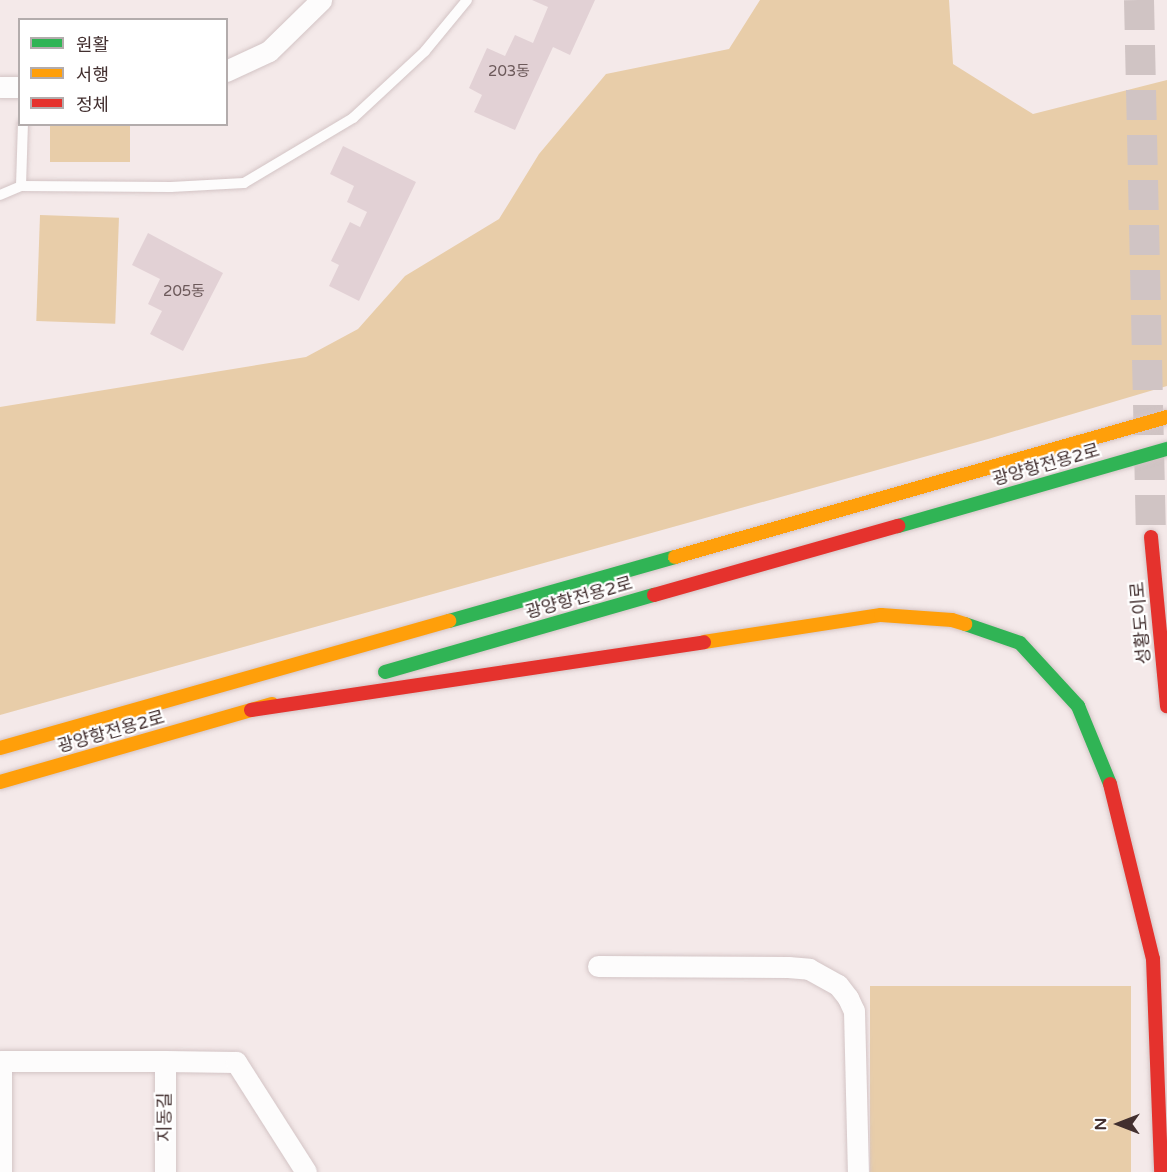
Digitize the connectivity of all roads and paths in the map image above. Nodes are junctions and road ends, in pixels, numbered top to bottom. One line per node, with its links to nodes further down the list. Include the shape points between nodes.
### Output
1 (321, 0): 3 (street, via 269,51)
2 (467, 0): 7 (lane, via 425,51 353,118 244,183 171,188)
3 (228, 70)
4 (0, 87): 5 (street)
5 (18, 87)
6 (23, 126): 7 (lane)
7 (21, 186): 8 (lane)
8 (0, 195)
9 (1167, 417): 14 (main road, 광양항전용2로)
10 (1167, 448): 13 (main road, 광양항전용2로)
11 (1151, 537): 12 (main road, 성황도이로)
12 (1167, 706)
13 (252, 710): 15 (main road, 광양항전용2로); 23 (main road, via 881,615 952,620 1020,643 1078,706 1111,788 1153,959)
14 (0, 748)
15 (0, 782)
16 (598, 966): 22 (street, via 788,967 809,969 837,986 854,1011)
17 (1, 1061): 18 (street); 19 (street)
18 (165, 1061): 20 (street, 지동길); 21 (street, via 236,1062)
19 (1, 1172)
20 (165, 1172)
21 (306, 1172)
22 (858, 1172)
23 (1161, 1172)

